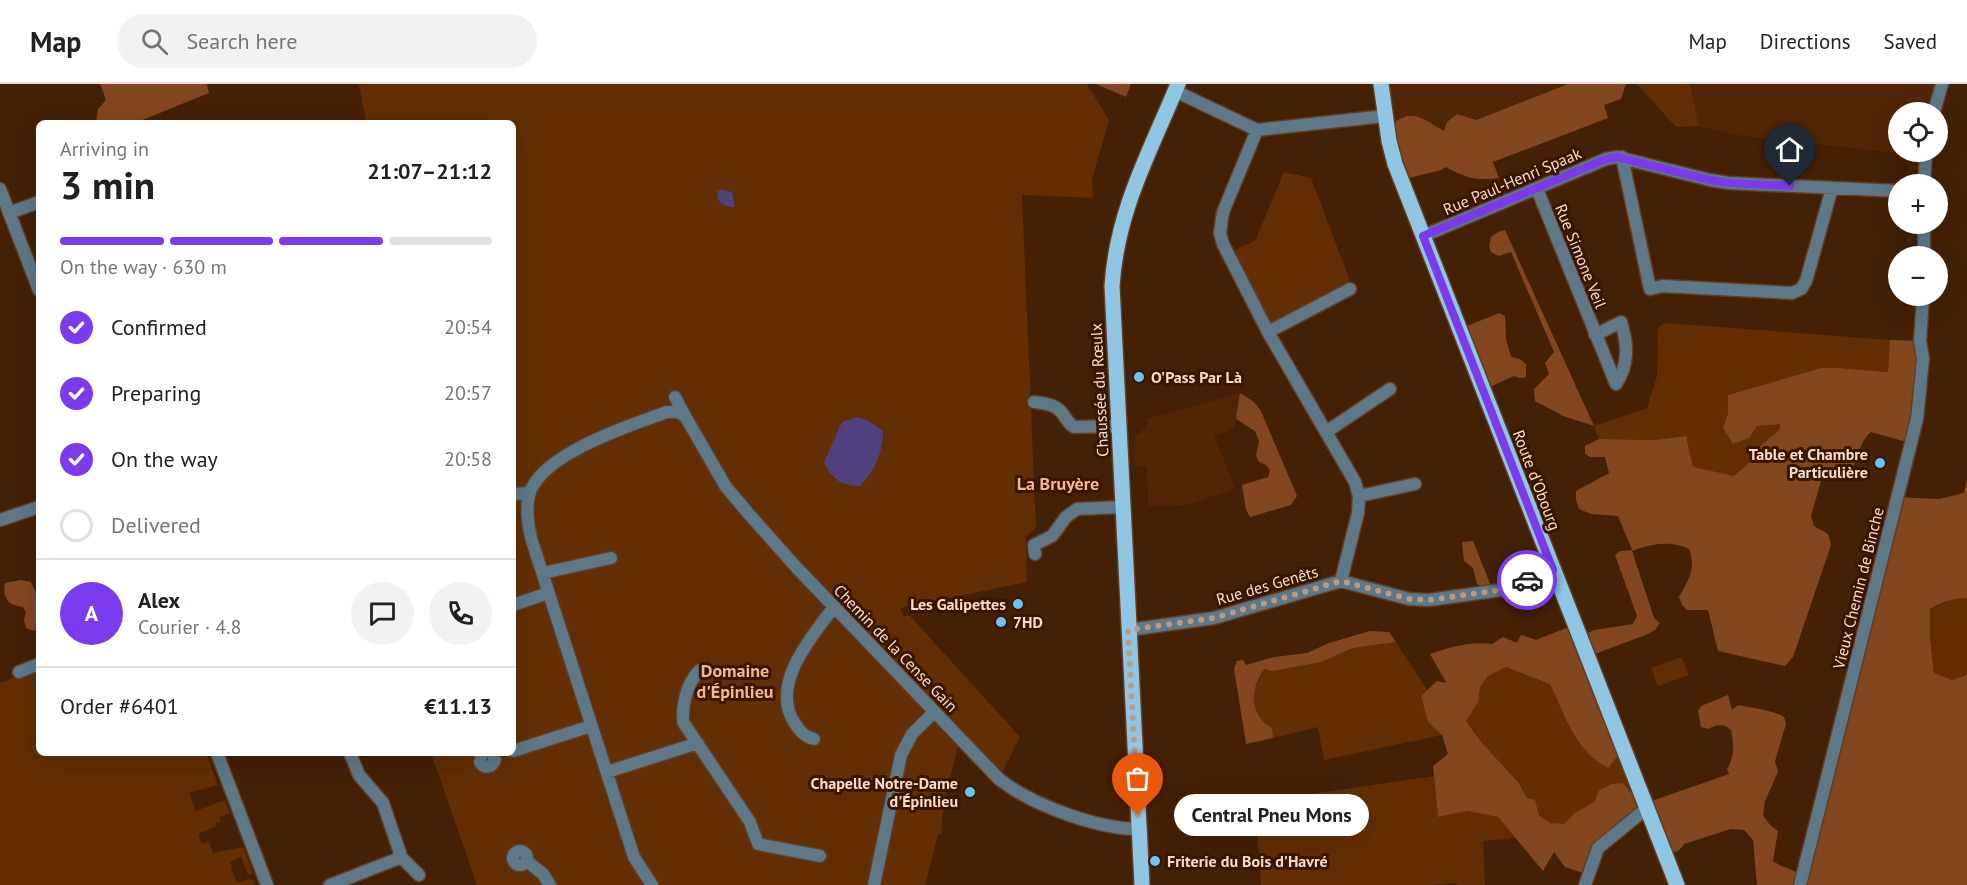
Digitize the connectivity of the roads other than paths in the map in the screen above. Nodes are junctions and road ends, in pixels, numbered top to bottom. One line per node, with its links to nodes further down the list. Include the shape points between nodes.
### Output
1 (1381, 84): 5 (main road, Route d'Obourg)
2 (1942, 84): 4 (street)
3 (1176, 87): 6 (street); 24 (main road, Chaussée du Rœulx, via 1130,197 1116,247 1112,286)
4 (1937, 102)
5 (1384, 116): 6 (street); 14 (main road, Route d'Obourg, via 1395,164)
6 (1257, 130): 18 (street, via 1223,212 1220,233)
7 (1622, 158): 8 (street, Rue Paul-Henri Spaak, via 1719,182); 8 (street, via 1650,289 1662,286 1797,291 1806,281); 10 (street, Rue Paul-Henri Spaak, via 1606,159)
8 (1832, 188): 11 (street, Rue Paul-Henri Spaak)
9 (0, 189): 13 (street)
10 (1537, 189): 14 (street, Rue Paul-Henri Spaak); 19 (street, Rue Simone Veil)
11 (1888, 191)
12 (36, 203): 13 (street)
13 (9, 213): 15 (street)
14 (1423, 236): 35 (main road, Route d'Obourg)
15 (36, 282)
16 (1350, 289): 18 (street)
17 (1922, 306): 68 (street, Vieux Chemin de Binche, via 1923,359 1917,419)
18 (1268, 332): 25 (street)
19 (1595, 335)
20 (1390, 389): 25 (street)
21 (675, 397): 23 (street, Chemin de la Cense Gain)
22 (1034, 402): 24 (street, via 1060,409 1074,427)
23 (685, 416): 27 (street, via 667,412 601,437 551,466); 40 (street, Chemin de la Cense Gain, via 726,487)
24 (1118, 426): 30 (main road, Chaussée du Rœulx)
25 (1326, 432): 29 (street)
26 (1415, 484): 29 (street)
27 (530, 493): 28 (street); 36 (street, via 528,520)
28 (516, 494)
29 (1359, 496): 37 (street)
30 (1122, 507): 33 (street, via 1073,511 1052,536 1034,545); 41 (main road, Chaussée du Rœulx)
31 (36, 508): 32 (street)
32 (0, 520)
33 (1035, 554)
34 (611, 558): 36 (street)
35 (1553, 570): 37 (street, Rue des Genêts, via 1501,590 1430,600 1409,599); 54 (main road, Route d'Obourg)
36 (543, 573): 38 (street)
37 (1341, 581): 41 (street, Rue des Genêts, via 1214,618)
38 (548, 593): 39 (street); 46 (street)
39 (516, 604)
40 (834, 607): 45 (street, Chemin de la Cense Gain); 48 (street, via 799,655 787,695 790,716 801,733)
41 (1128, 630): 55 (main road, Chaussée du Rœulx)
42 (36, 665): 44 (street)
43 (700, 670): 47 (street, via 692,678 682,715)
44 (19, 672)
45 (934, 712): 55 (street, Chemin de la Cense Gain, via 982,762 1021,794 1088,821); 64 (street, via 912,734 901,755)
46 (591, 726): 49 (street); 53 (street)
47 (692, 736): 50 (street); 50 (street); 57 (street, via 750,822 758,844)
48 (814, 739)
49 (516, 749)
50 (664, 752): 53 (street)
51 (218, 756): 60 (street)
52 (351, 756): 56 (street, via 359,775 383,803)
53 (607, 772): 63 (street, via 634,858)
54 (1647, 808): 66 (street, via 1598,848); 67 (main road, Route d'Obourg)
55 (1139, 829): 65 (main road, Chaussée du Rœulx)
56 (400, 856): 59 (street); 61 (street)
57 (820, 856)
58 (527, 861): 62 (street)
59 (419, 875)
60 (267, 885)
61 (330, 885)
62 (550, 885)
63 (652, 885)
64 (874, 885)
65 (1142, 885)
66 (1585, 885)
67 (1677, 885)
68 (1800, 885)

